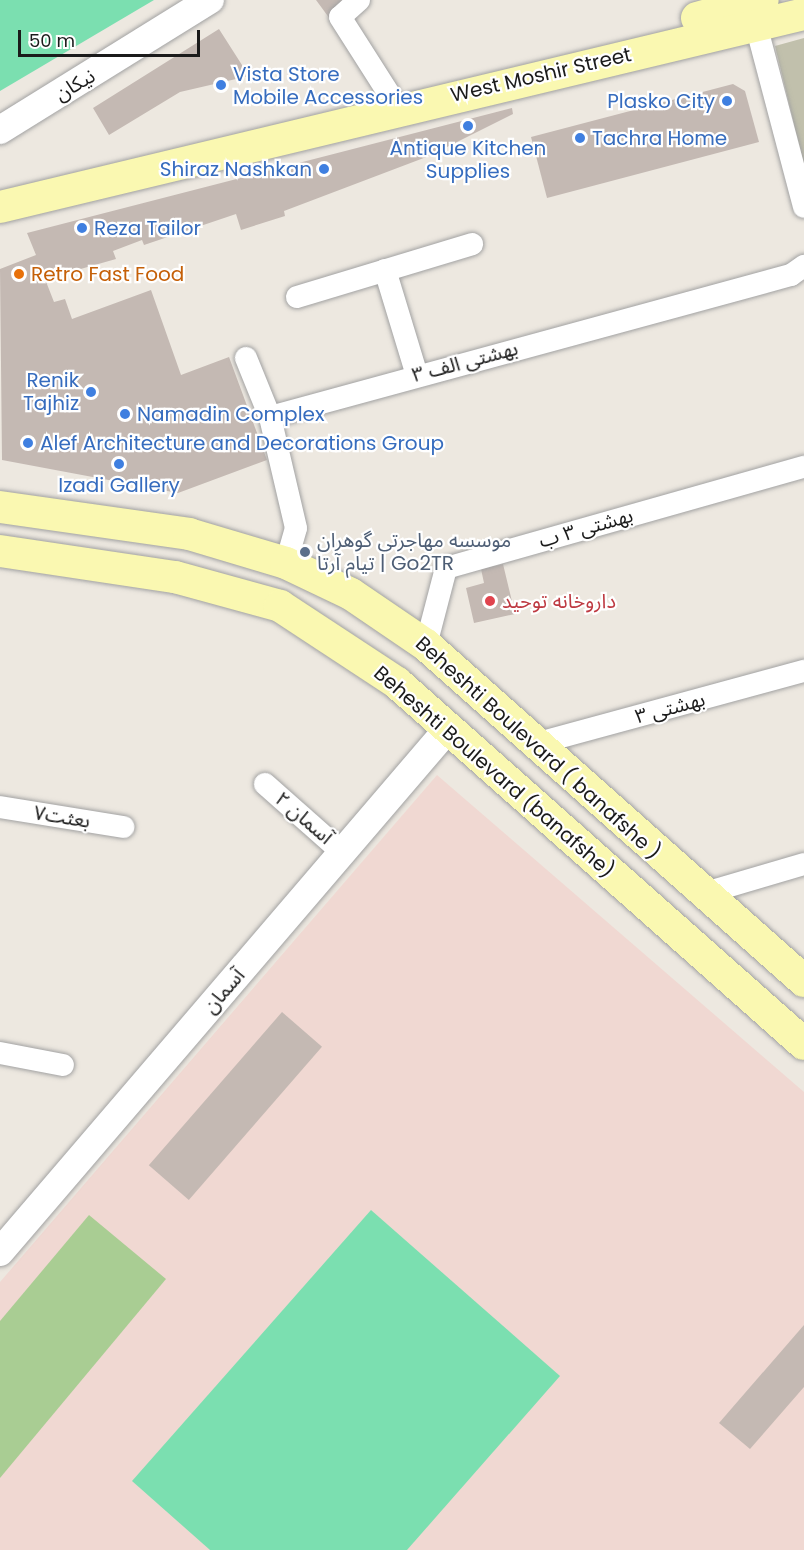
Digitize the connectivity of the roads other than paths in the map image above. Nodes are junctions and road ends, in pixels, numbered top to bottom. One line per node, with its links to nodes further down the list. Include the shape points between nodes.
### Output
1 (210, 0): 6 (street, نیکان)
2 (359, 0): 5 (street, via 340,17)
3 (759, 13): 4 (main road, West Moshir Street); 5 (main road, West Moshir Street); 8 (main road, West Moshir Street); 9 (street)
4 (804, 14)
5 (389, 94): 7 (main road, West Moshir Street)
6 (0, 130)
7 (0, 190)
8 (0, 207)
9 (804, 207)
10 (472, 244): 12 (street)
11 (804, 266): 15 (street, بهشتی الف ۳, via 791,275)
12 (386, 270): 13 (street); 15 (street)
13 (297, 297)
14 (246, 358): 16 (street)
15 (417, 375): 16 (street, بهشتی الف ۳)
16 (270, 417): 20 (street, via 296,528)
17 (804, 467): 21 (street, بهشتی ۳ ب, via 446,568)
18 (0, 507): 20 (main road, Beheshti Boulevard ( banafshe ), via 189,534)
19 (0, 551): 23 (main road, Beheshti Boulevard (banafshe), via 175,577 280,606 398,683)
20 (286, 563): 21 (main road, Beheshti Boulevard ( banafshe ), via 351,594)
21 (426, 645): 24 (main road, Beheshti Boulevard ( banafshe ))
22 (804, 671): 24 (street, بهشتی ۳)
23 (447, 730): 28 (street, آسمان); 32 (main road, Beheshti Boulevard (banafshe))
24 (535, 744): 30 (main road, Beheshti Boulevard ( banafshe ))
25 (265, 784): 28 (street, ۲ آسمان)
26 (0, 807): 27 (street, بعثت۷)
27 (123, 827)
28 (343, 853): 35 (street, آسمان)
29 (804, 864): 30 (street)
30 (702, 894): 31 (main road, Beheshti Boulevard ( banafshe ))
31 (802, 978)
32 (804, 1044)
33 (0, 1053): 34 (street)
34 (63, 1065)
35 (4, 1242)

